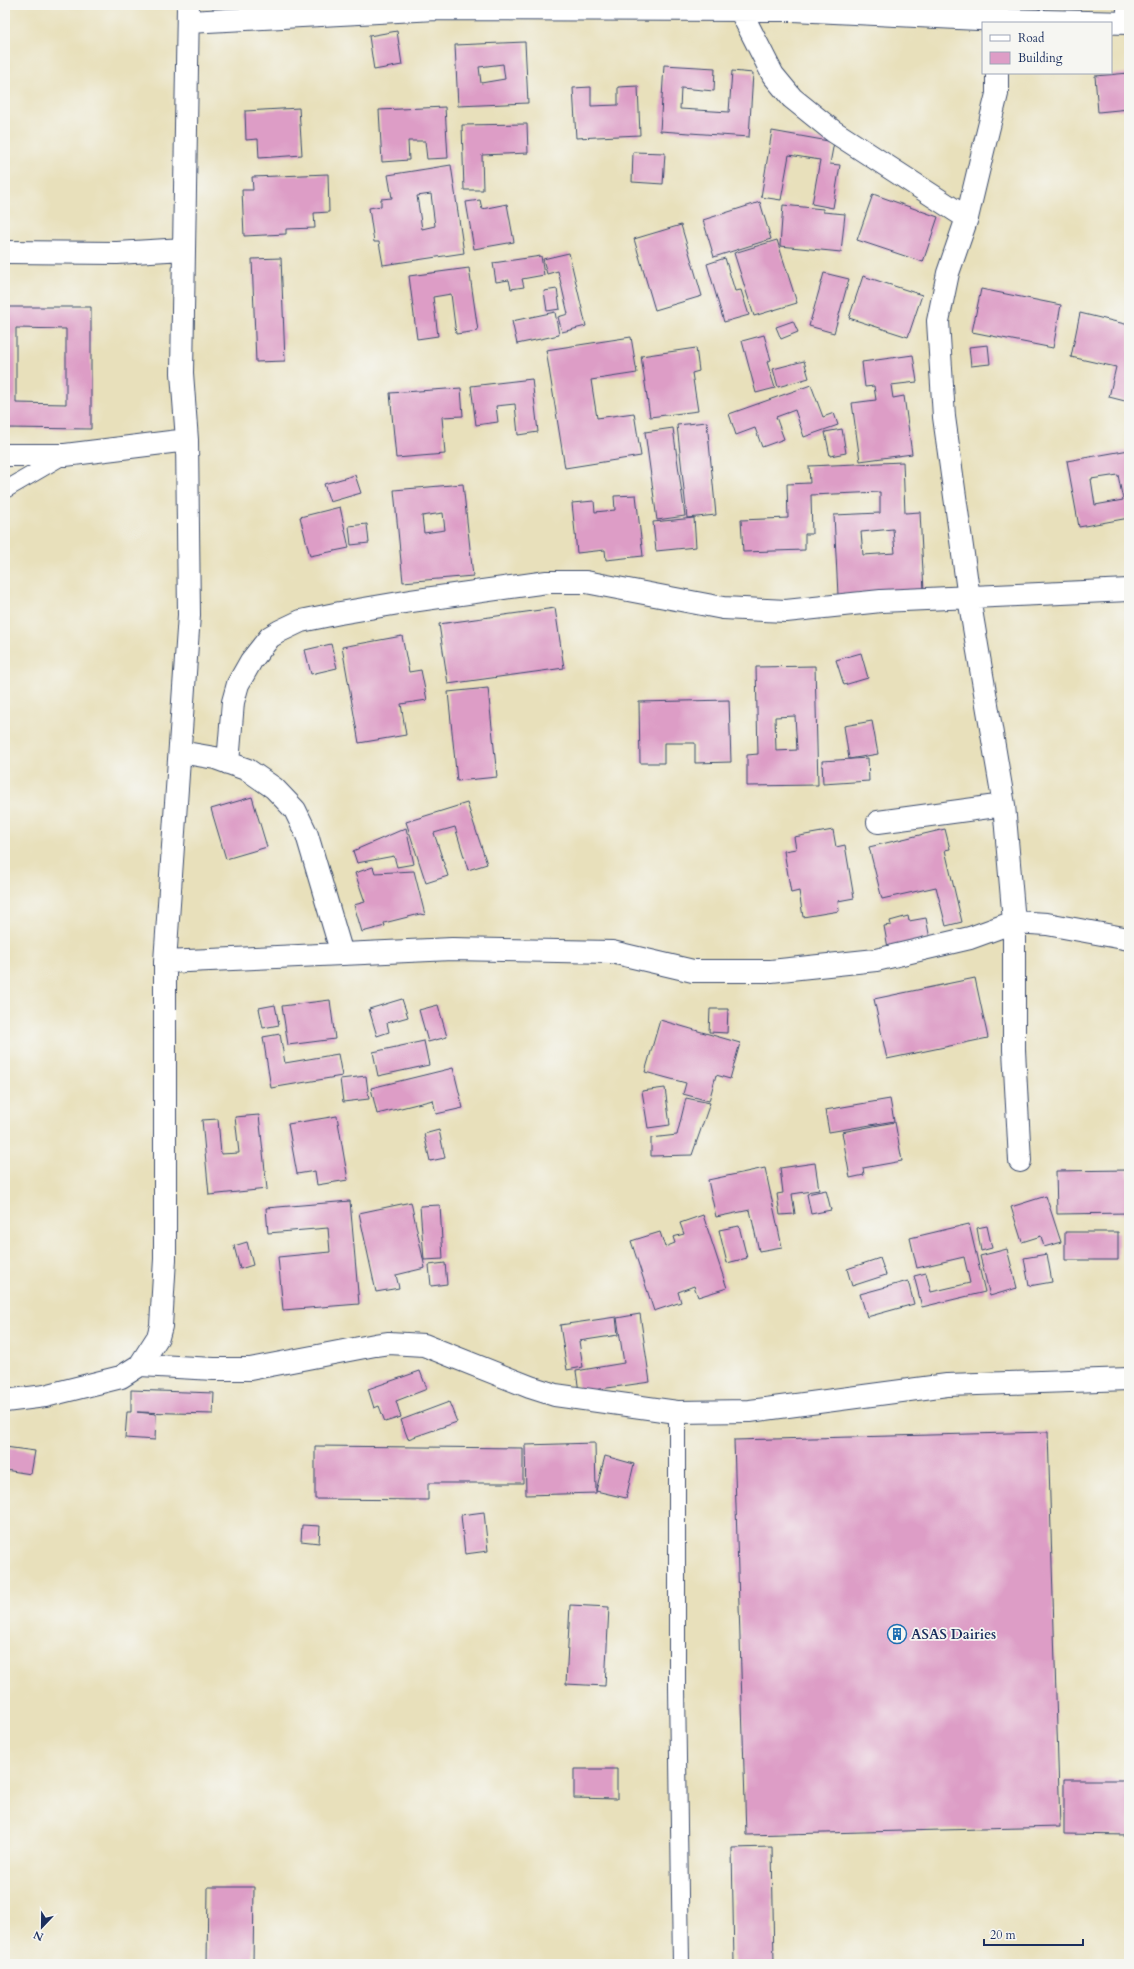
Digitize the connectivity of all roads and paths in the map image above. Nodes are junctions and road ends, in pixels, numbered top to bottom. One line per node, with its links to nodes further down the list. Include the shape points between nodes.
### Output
1 (436, 7): 3 (street); 4 (street)
2 (793, 8): 3 (street); 6 (street)
3 (740, 10): 8 (street, via 773,75 792,98 834,131)
4 (188, 14): 9 (street)
5 (1129, 17): 6 (street)
6 (999, 21)
7 (997, 74): 8 (street, via 997,94)
8 (967, 218): 16 (street, via 948,273 938,321 944,417)
9 (184, 249): 10 (street, via 117,253); 11 (street, via 182,374)
10 (5, 252)
11 (187, 440): 13 (street); 17 (street, via 189,615)
12 (5, 455): 13 (street)
13 (65, 455): 14 (lane)
14 (5, 490)
15 (1129, 590): 16 (street)
16 (969, 598): 18 (street, via 881,601 786,611 746,610 586,582 547,582 411,601 301,621 270,637 251,661 238,684 233,702); 19 (street)
17 (180, 752): 18 (street); 24 (street)
18 (228, 763): 23 (street, via 248,770 274,788 295,810 307,835)
19 (1004, 805): 20 (street); 21 (street)
20 (878, 822)
21 (1014, 922): 22 (street, via 1047,924); 23 (street, via 970,938 876,960 771,971 693,971 612,952 452,949); 25 (street, via 1014,1050)
22 (1129, 939)
23 (342, 954): 24 (street)
24 (165, 962): 26 (street, via 165,1259 161,1326 158,1337)
25 (1020, 1161)
26 (140, 1365): 28 (street, via 121,1377 103,1382 44,1396); 29 (street, via 250,1369 375,1345 424,1345 556,1395)
27 (1129, 1379): 29 (street, via 947,1385 750,1411)
28 (5, 1401)
29 (677, 1412): 30 (lane)
30 (681, 1964)

